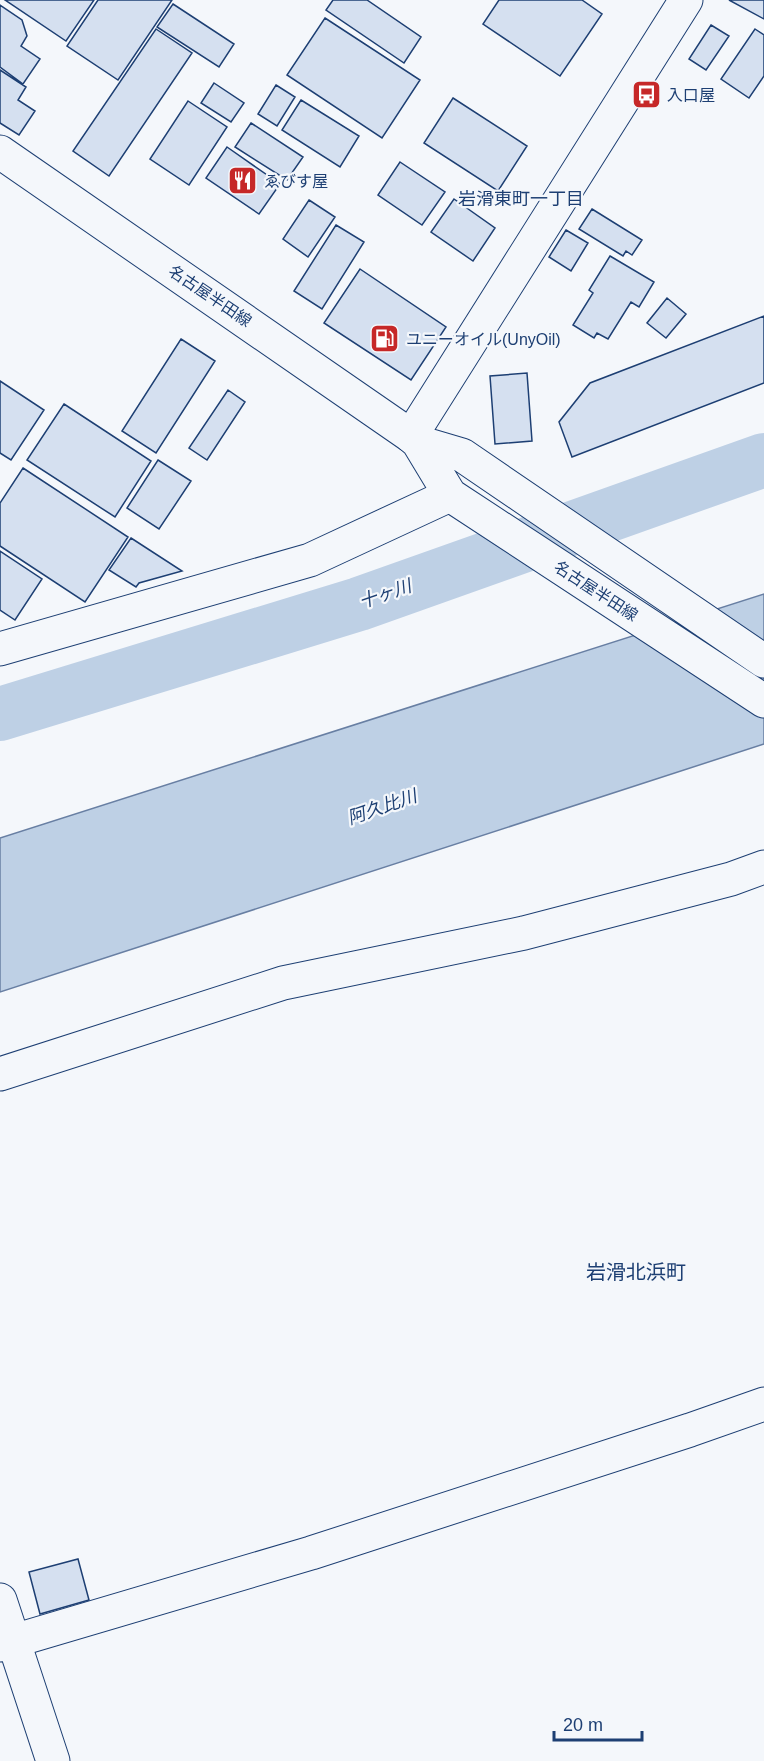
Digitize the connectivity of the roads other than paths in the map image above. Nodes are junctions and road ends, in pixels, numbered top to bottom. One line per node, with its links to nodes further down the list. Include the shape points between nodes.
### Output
1 (686, 0): 3 (street)
2 (0, 152): 3 (street, 名古屋半田線)
3 (415, 439): 4 (street, 名古屋半田線); 6 (street, 名古屋半田線, via 462,455)
4 (450, 495): 5 (street, via 310,560); 7 (street, 名古屋半田線)
5 (0, 650)
6 (764, 661)
7 (764, 701)
8 (764, 867): 9 (street, via 524,933 283,983)
9 (0, 1074)
10 (764, 1404): 12 (street, via 311,1553)
11 (0, 1600): 12 (street)
12 (6, 1643): 13 (street)
13 (53, 1761)

